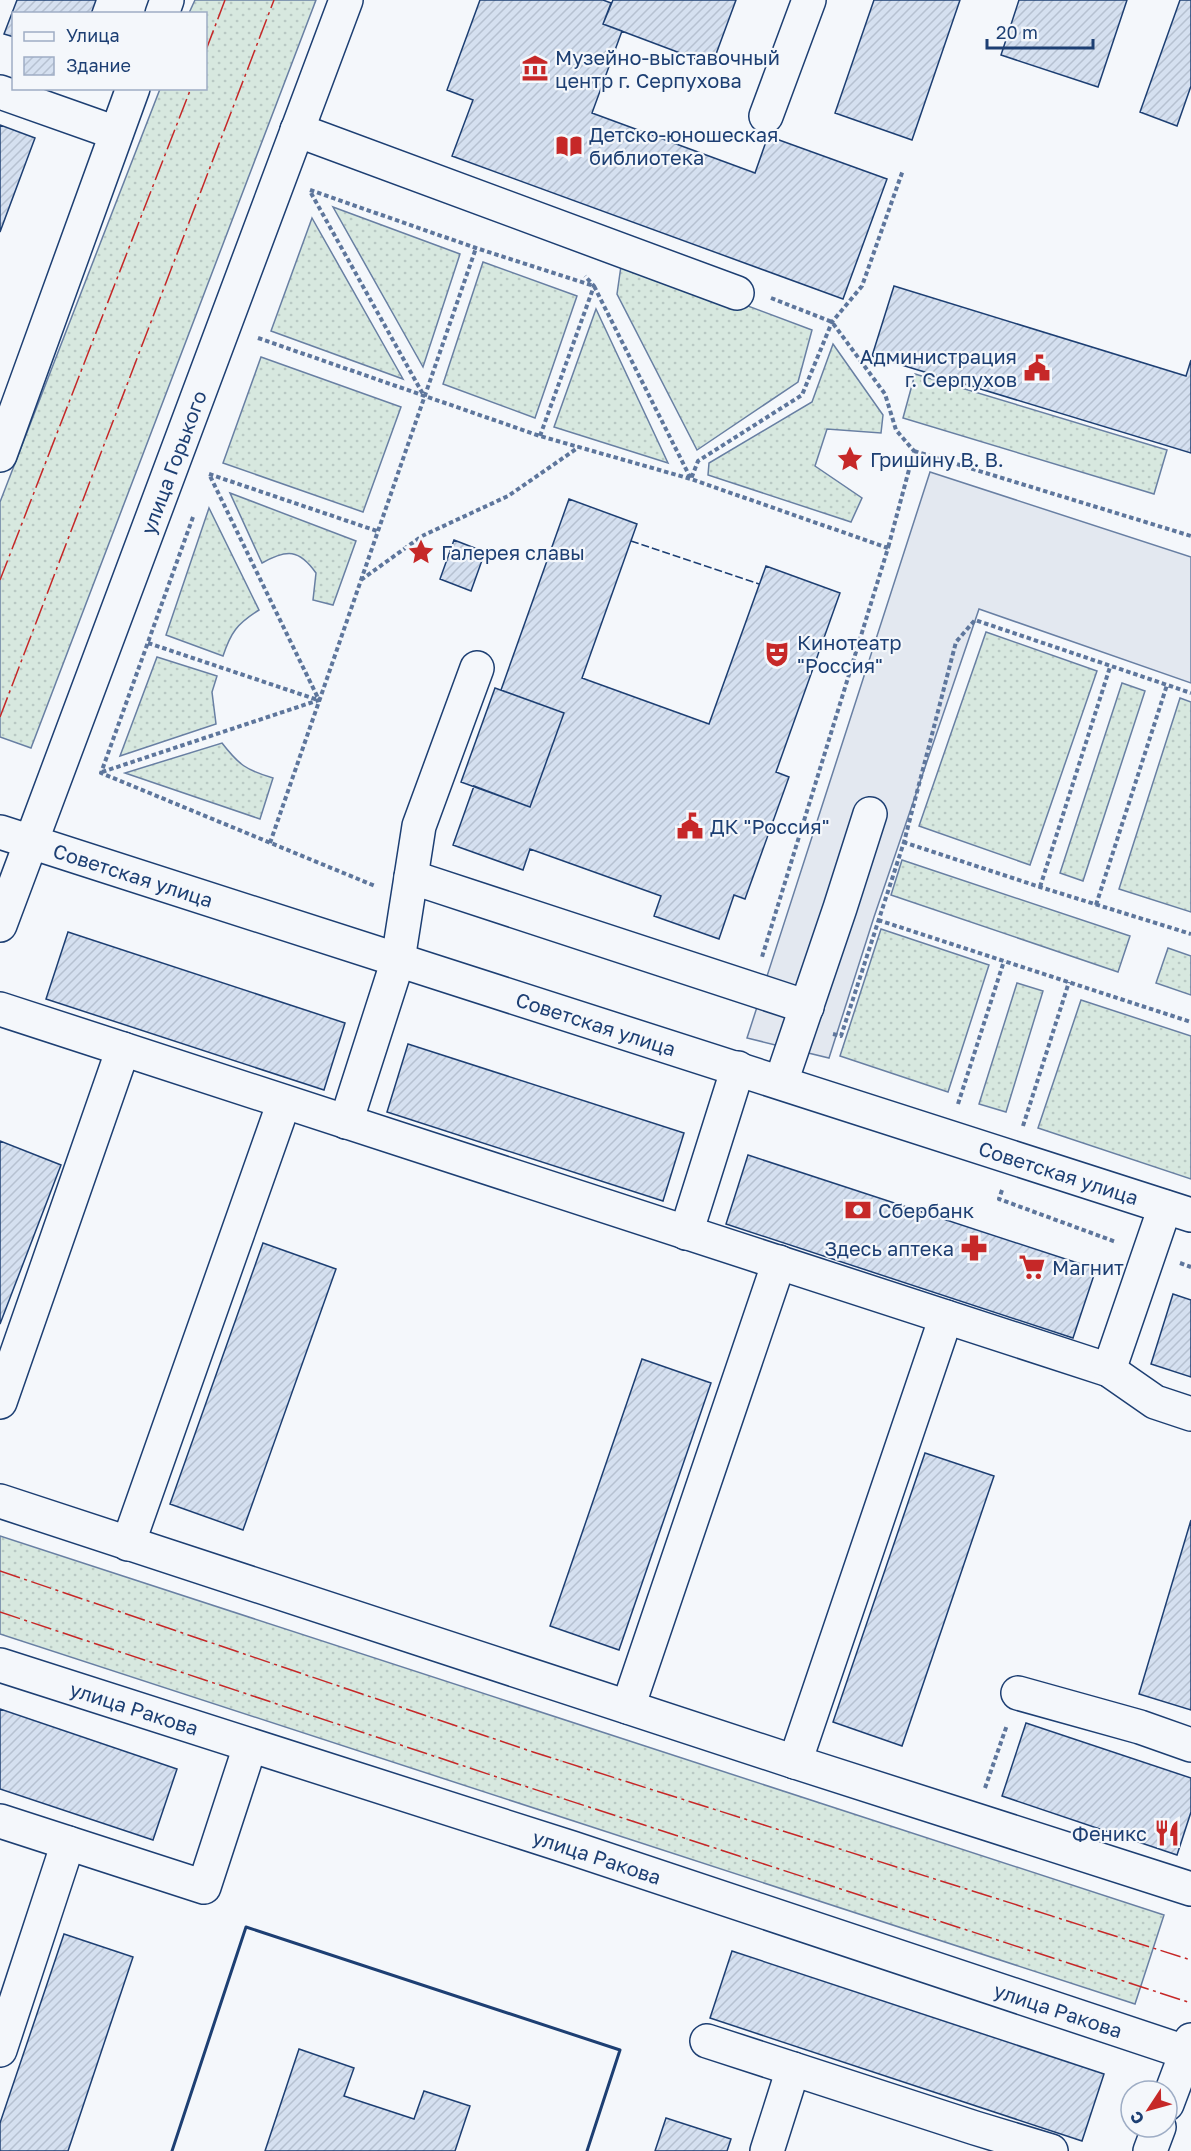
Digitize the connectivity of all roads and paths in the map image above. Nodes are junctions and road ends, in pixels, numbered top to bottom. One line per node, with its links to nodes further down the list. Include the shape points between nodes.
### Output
1 (346, 0): 6 (street, улица Горького)
2 (809, 0): 5 (street)
3 (132, 90): 7 (street)
4 (0, 92): 7 (street)
5 (766, 116)
6 (297, 130): 14 (street); 39 (street, улица Горького)
7 (116, 133): 22 (street)
8 (903, 170): 25 (path, via 862,286 832,322 802,394 699,462)
9 (309, 190): 10 (path); 11 (path); 18 (path)
10 (305, 201)
11 (476, 248): 13 (path); 18 (path)
12 (578, 268): 13 (path)
13 (594, 286): 19 (path); 25 (path)
14 (737, 292)
15 (261, 327): 16 (path)
16 (257, 337): 17 (path); 18 (path)
17 (253, 348)
18 (424, 397): 19 (path); 28 (path)
19 (540, 436): 20 (path)
20 (579, 447): 25 (path); 30 (path, via 508,496 422,536)
21 (914, 452): 29 (path)
22 (0, 455)
23 (212, 463): 24 (path)
24 (209, 474): 26 (path); 28 (path); 35 (path)
25 (691, 479): 50 (path, via 888,548)
26 (205, 484)
27 (193, 516): 31 (path)
28 (377, 531): 30 (path)
29 (1191, 536)
30 (360, 581): 35 (path)
31 (148, 643): 35 (path); 36 (path)
32 (1110, 667): 41 (path)
33 (477, 668): 42 (street, via 419,826)
34 (1167, 685): 43 (path)
35 (319, 700): 36 (path); 40 (path)
36 (101, 773): 40 (path)
37 (867, 822): 41 (path); 44 (street)
38 (0, 832): 39 (street, Советская улица)
39 (31, 841): 45 (street, улица Горького); 47 (street, Советская улица)
40 (270, 843): 42 (path)
41 (1040, 887): 43 (path)
42 (410, 888): 47 (street); 50 (street)
43 (1096, 905): 46 (path)
44 (840, 908): 48 (path); 51 (street)
45 (0, 925)
46 (1191, 934)
47 (398, 960): 55 (street, Советская улица); 58 (street)
48 (1004, 961): 49 (path); 59 (path)
49 (1069, 982): 53 (path); 60 (path)
50 (752, 989): 51 (street)
51 (807, 1007): 56 (street)
52 (0, 1009): 54 (street)
53 (1191, 1022)
54 (123, 1049): 57 (street); 68 (street)
55 (738, 1068): 56 (street, Советская улица); 62 (street)
56 (781, 1082): 59 (street, Советская улица)
57 (284, 1102): 58 (street); 71 (street)
58 (346, 1122): 62 (street)
59 (948, 1136): 60 (street, Советская улица)
60 (1013, 1157): 61 (street, Советская улица); 63 (path, via 999,1199)
61 (1178, 1211): 63 (street)
62 (686, 1233): 64 (street)
63 (1149, 1254): 65 (path); 67 (street)
64 (779, 1262): 66 (street); 74 (street)
65 (1191, 1267)
66 (946, 1317): 67 (street); 77 (street)
67 (1109, 1370): 69 (street, via 1155,1402)
68 (0, 1402)
69 (1191, 1414)
70 (0, 1501): 71 (street)
71 (128, 1544): 74 (street)
72 (0, 1665): 76 (street, улица Ракова)
73 (1018, 1693): 75 (street); 78 (path)
74 (628, 1707): 77 (street)
75 (1191, 1745)
76 (250, 1746): 80 (street, via 204,1887); 83 (street, улица Ракова)
77 (795, 1762): 78 (street)
78 (974, 1820): 81 (street)
79 (0, 1821): 80 (street)
80 (68, 1843): 84 (street)
81 (1191, 1889)
82 (706, 2041): 85 (street)
83 (1189, 2049): 86 (street)
84 (0, 2050)
85 (793, 2068): 87 (street); 88 (street)
86 (1177, 2079)
87 (970, 2140): 89 (street)
88 (767, 2151)
89 (1051, 2151)

